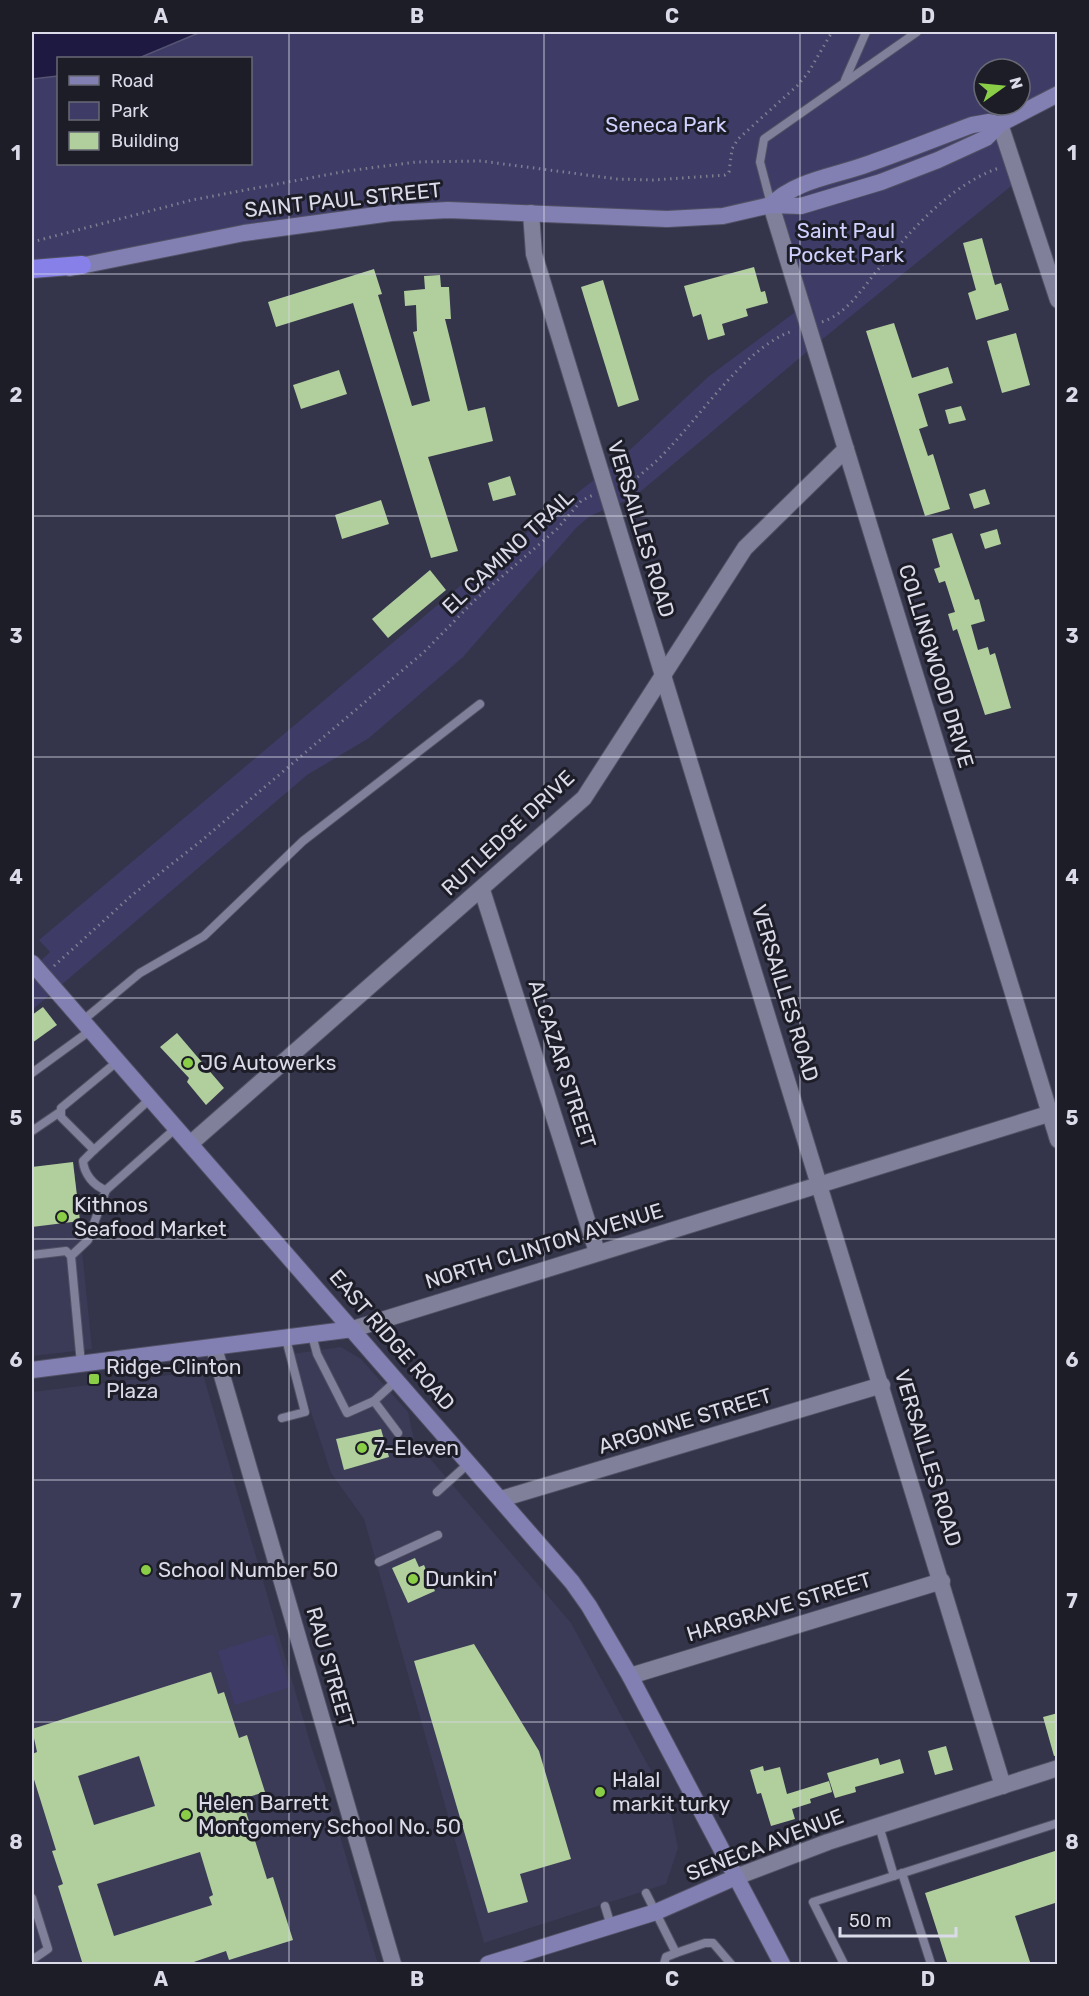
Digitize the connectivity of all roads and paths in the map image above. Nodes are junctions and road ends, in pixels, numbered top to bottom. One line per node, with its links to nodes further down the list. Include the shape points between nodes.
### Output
1 (832, 32): 10 (path, via 797,86 738,139 725,175 629,179 481,161 416,162 192,200)
2 (866, 32): 4 (lane)
3 (917, 32): 4 (lane)
4 (845, 81): 8 (lane, via 764,139 760,162)
5 (1058, 94): 6 (main road, SAINT PAUL STREET)
6 (1000, 124): 8 (main road, SAINT PAUL STREET, via 972,125 795,188); 14 (street)
7 (999, 168): 15 (path, EL CAMINO TRAIL, via 946,199 842,312)
8 (771, 205): 9 (main road, SAINT PAUL STREET, via 681,219); 15 (street, COLLINGWOOD DRIVE)
9 (531, 213): 11 (main road, SAINT PAUL STREET, via 437,210 348,217); 17 (street, VERSAILLES ROAD, via 534,254)
10 (32, 242)
11 (82, 265): 12 (highway); 13 (main road, SAINT PAUL STREET)
12 (32, 269)
13 (32, 277)
14 (1058, 300)
15 (807, 326): 16 (street, COLLINGWOOD DRIVE); 17 (path, EL CAMINO TRAIL, via 774,339 724,384 662,456 633,482)
16 (846, 449): 18 (street, RUTLEDGE DRIVE, via 745,548); 28 (street, COLLINGWOOD DRIVE)
17 (606, 491): 18 (street, VERSAILLES ROAD); 22 (path, EL CAMINO TRAIL, via 581,501 557,529 476,599 424,652 131,896)
18 (663, 677): 20 (street, RUTLEDGE DRIVE, via 584,798); 34 (street, VERSAILLES ROAD)
19 (480, 704): 23 (lane, via 303,841 204,936 140,973)
20 (482, 890): 32 (street, RUTLEDGE DRIVE); 36 (street, ALCAZAR STREET)
21 (32, 963): 23 (main road, EAST RIDGE ROAD)
22 (55, 965)
23 (86, 1025): 24 (main road, EAST RIDGE ROAD); 25 (lane)
24 (118, 1061): 26 (main road, EAST RIDGE ROAD); 27 (lane)
25 (32, 1073)
26 (150, 1099): 29 (main road, EAST RIDGE ROAD); 33 (lane)
27 (60, 1112): 30 (lane); 33 (lane)
28 (1053, 1112): 31 (street, COLLINGWOOD DRIVE); 34 (street, NORTH CLINTON AVENUE)
29 (176, 1128): 32 (main road, EAST RIDGE ROAD); 35 (lane)
30 (32, 1131)
31 (1058, 1140)
32 (190, 1144): 39 (main road, EAST RIDGE ROAD)
33 (94, 1150): 35 (lane, via 83,1161 84,1170 99,1188)
34 (820, 1184): 36 (street, NORTH CLINTON AVENUE); 46 (street, VERSAILLES ROAD)
35 (106, 1190): 38 (lane, via 88,1240)
36 (597, 1252): 39 (street, NORTH CLINTON AVENUE)
37 (32, 1255): 38 (lane, via 66,1251)
38 (71, 1256): 43 (lane)
39 (352, 1329): 40 (main road, NORTH CLINTON AVENUE); 45 (main road, EAST RIDGE ROAD)
40 (312, 1335): 41 (main road, NORTH CLINTON AVENUE); 47 (lane, via 317,1354 347,1413)
41 (286, 1339): 42 (main road, NORTH CLINTON AVENUE); 48 (lane, via 305,1412)
42 (214, 1347): 43 (main road, NORTH CLINTON AVENUE); 70 (street, RAU STREET)
43 (81, 1364): 44 (main road, NORTH CLINTON AVENUE)
44 (32, 1370)
45 (397, 1380): 47 (lane); 50 (main road, EAST RIDGE ROAD)
46 (882, 1385): 52 (street, ARGONNE STREET); 55 (street, VERSAILLES ROAD)
47 (374, 1401): 49 (lane)
48 (282, 1418)
49 (398, 1433)
50 (470, 1463): 51 (lane); 52 (main road, EAST RIDGE ROAD)
51 (437, 1492)
52 (501, 1499): 56 (main road, EAST RIDGE ROAD, via 589,1606)
53 (438, 1535): 54 (lane)
54 (379, 1562)
55 (942, 1581): 56 (street, HARGRAVE STREET); 58 (street, VERSAILLES ROAD)
56 (630, 1677): 62 (main road, EAST RIDGE ROAD)
57 (1058, 1768): 58 (street, SENECA AVENUE)
58 (1004, 1786): 60 (street, SENECA AVENUE)
59 (1058, 1823): 61 (lane)
60 (879, 1826): 61 (lane); 62 (street, SENECA AVENUE)
61 (898, 1874): 75 (lane, via 813,1902); 76 (lane)
62 (736, 1877): 66 (main road, SENECA AVENUE); 74 (main road, EAST RIDGE ROAD)
63 (646, 1893): 66 (lane)
64 (32, 1898): 69 (lane, via 48,1949)
65 (605, 1906): 67 (lane)
66 (656, 1912): 67 (main road, SENECA AVENUE); 68 (lane)
67 (611, 1926): 71 (main road, SENECA AVENUE)
68 (675, 1953): 72 (lane, via 666,1957); 73 (lane, via 713,1943)
69 (32, 1960)
70 (393, 1965)
71 (489, 1965)
72 (664, 1965)
73 (731, 1965)
74 (782, 1965)
75 (844, 1965)
76 (931, 1965)

